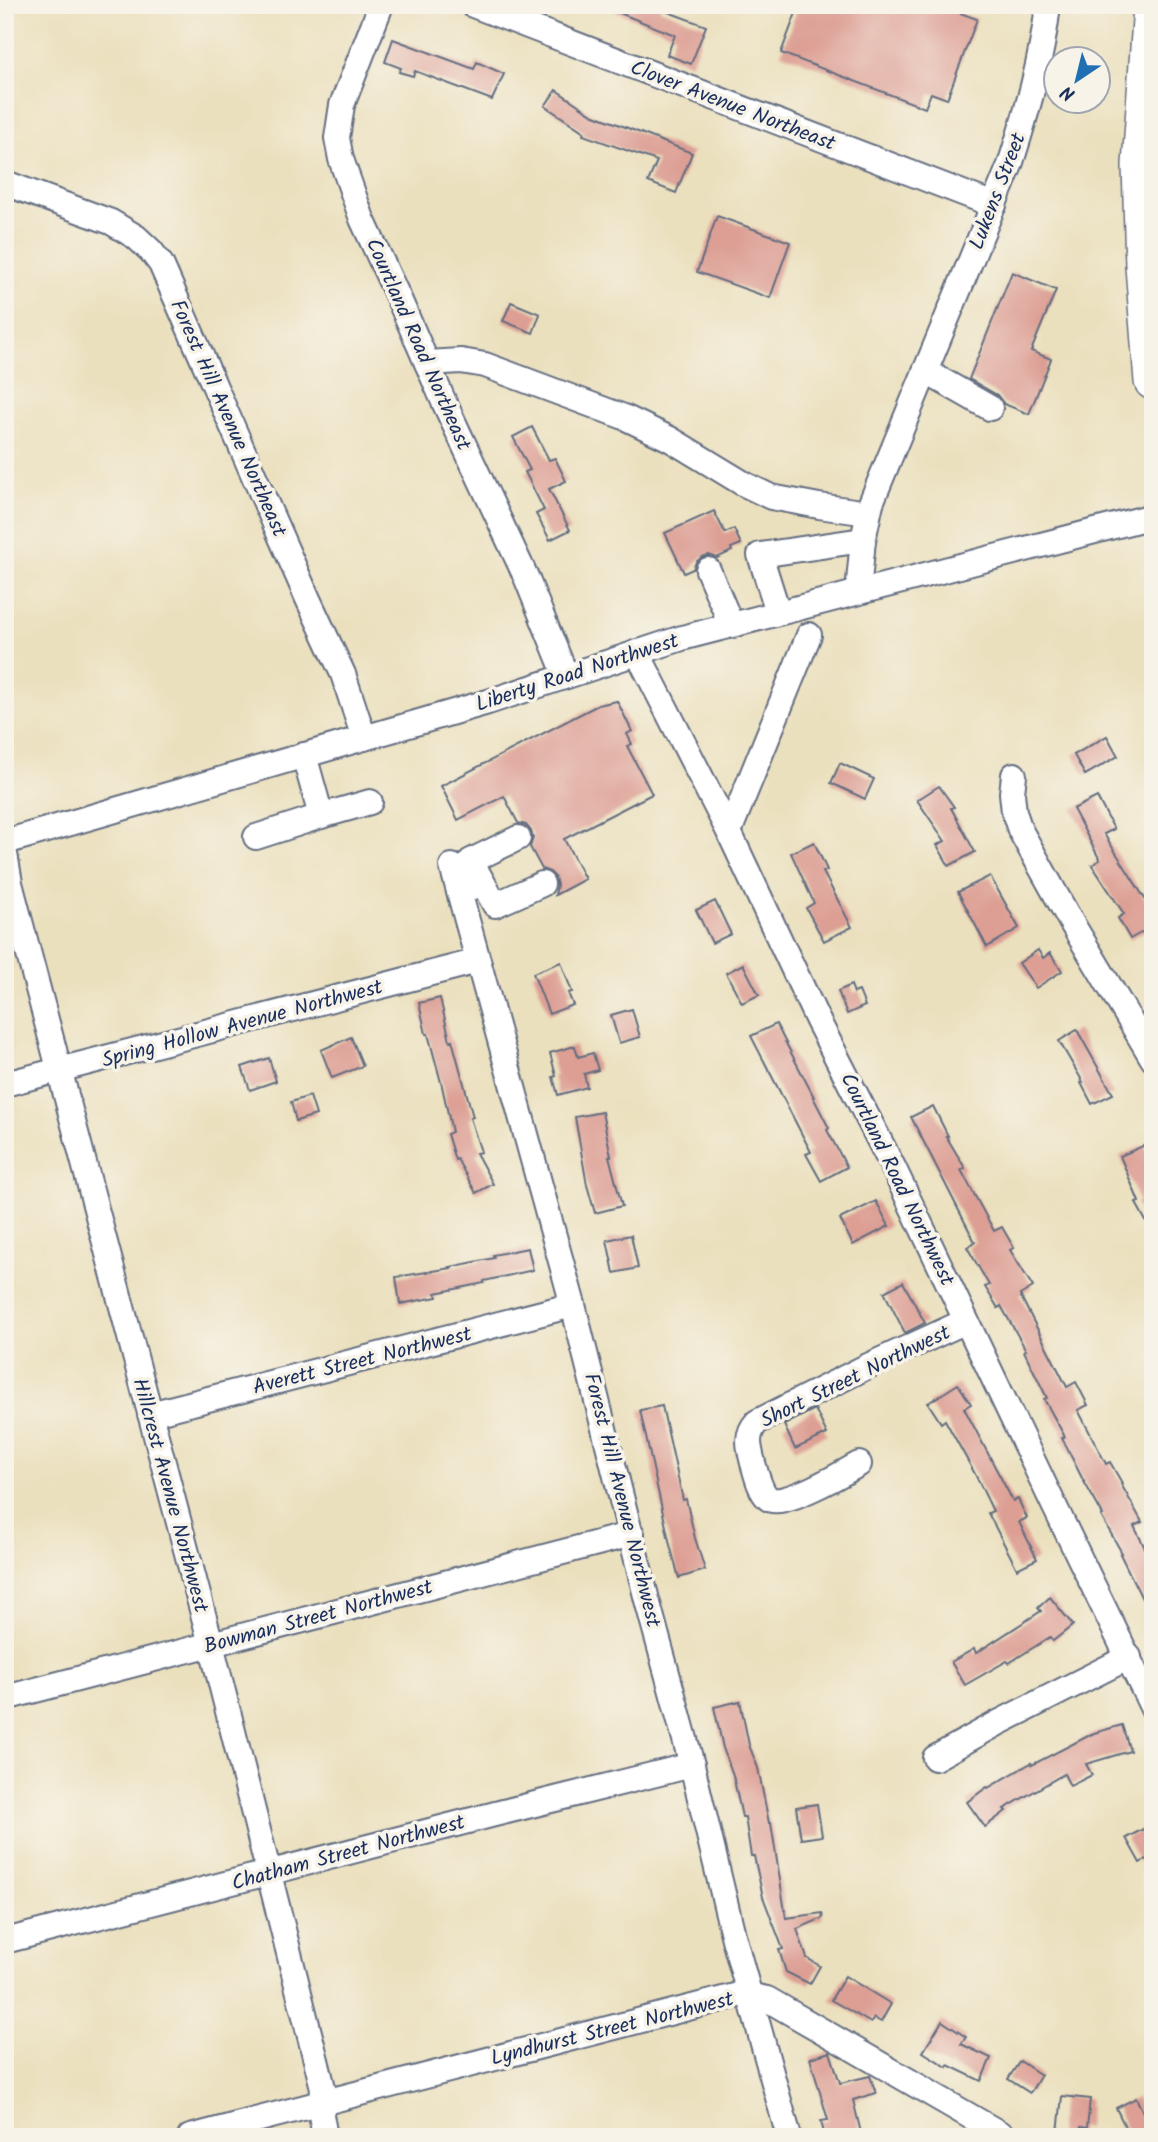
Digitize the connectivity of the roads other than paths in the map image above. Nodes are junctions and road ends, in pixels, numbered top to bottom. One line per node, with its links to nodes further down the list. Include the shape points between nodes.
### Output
1 (381, 5): 7 (street, Courtland Road Northeast, via 342,105 337,138 362,219)
2 (473, 5): 6 (street, Clover Avenue Northeast)
3 (1048, 5): 6 (street, Lukens Street, via 1028,110)
4 (1152, 5): 9 (highway, via 1141,165)
5 (5, 183): 21 (street, Forest Hill Avenue Northeast, via 111,222 136,237 161,264 343,674)
6 (994, 205): 8 (street, Lukens Street)
7 (427, 363): 11 (street, via 485,365 624,417 771,497); 20 (street, Courtland Road Northeast, via 526,577)
8 (925, 370): 10 (street); 11 (street, Lukens Street)
9 (1153, 381)
10 (990, 408)
11 (868, 513): 13 (street, Lukens Street)
12 (1153, 516): 15 (street, Liberty Road Northwest)
13 (863, 540): 15 (street, Lukens Street); 16 (street, via 760,555)
14 (708, 570): 17 (street)
15 (858, 592): 16 (street, Liberty Road Northwest)
16 (778, 612): 17 (street, Liberty Road Northwest)
17 (731, 624): 19 (street, Liberty Road Northwest)
18 (808, 635): 26 (street)
19 (637, 652): 20 (street, Liberty Road Northwest); 26 (street, Courtland Road Northwest)
20 (566, 676): 21 (street, Liberty Road Northwest)
21 (364, 738): 22 (street, Liberty Road Northwest)
22 (304, 755): 25 (street); 29 (street, Liberty Road Northwest)
23 (1014, 775): 36 (street, via 1014,812 1020,830)
24 (370, 802): 25 (street)
25 (321, 816): 27 (street)
26 (729, 831): 40 (street, Courtland Road Northwest)
27 (256, 837)
28 (517, 838): 32 (street, via 471,861)
29 (5, 842)
30 (5, 854): 37 (street, Hillcrest Avenue Northwest)
31 (452, 866): 34 (street, Forest Hill Avenue Northwest)
32 (483, 883): 33 (street, via 495,905); 34 (street)
33 (542, 884)
34 (459, 892): 35 (street, Forest Hill Avenue Northwest)
35 (478, 961): 37 (street, Spring Hollow Avenue Northwest); 39 (street, Forest Hill Avenue Northwest)
36 (1153, 1059)
37 (60, 1070): 38 (street, Spring Hollow Avenue Northwest); 41 (street, Hillcrest Avenue Northwest)
38 (5, 1084)
39 (573, 1306): 41 (street, Averett Street Northwest); 43 (street, Forest Hill Avenue Northwest)
40 (966, 1321): 42 (street, Short Street Northwest, via 868,1366 750,1429 757,1476 767,1498 774,1502 821,1485); 45 (street, Courtland Road Northwest)
41 (150, 1414): 44 (street, Hillcrest Avenue Northwest)
42 (859, 1464)
43 (632, 1534): 44 (street, Bowman Street Northwest); 49 (street, Forest Hill Avenue Northwest)
44 (211, 1644): 46 (street, Bowman Street Northwest); 50 (street, Hillcrest Avenue Northwest)
45 (1129, 1657): 47 (street, Courtland Road Northwest); 48 (street)
46 (5, 1698)
47 (1153, 1709)
48 (935, 1758)
49 (692, 1765): 50 (street, Chatham Street Northwest); 52 (street, Forest Hill Avenue Northwest)
50 (270, 1873): 51 (street, Chatham Street Northwest); 53 (street, Hillcrest Avenue Northwest, via 323,2088)
51 (5, 1941)
52 (750, 1995): 53 (street, Lyndhurst Street Northwest, via 718,1999); 56 (street, Forest Hill Avenue Northwest); 57 (street, Lyndhurst Street Northwest, via 768,1999 817,2026)
53 (322, 2102): 54 (street, Lyndhurst Street Northwest); 55 (street, Hillcrest Avenue Northwest)
54 (190, 2137)
55 (325, 2137)
56 (789, 2137)
57 (1006, 2137)

